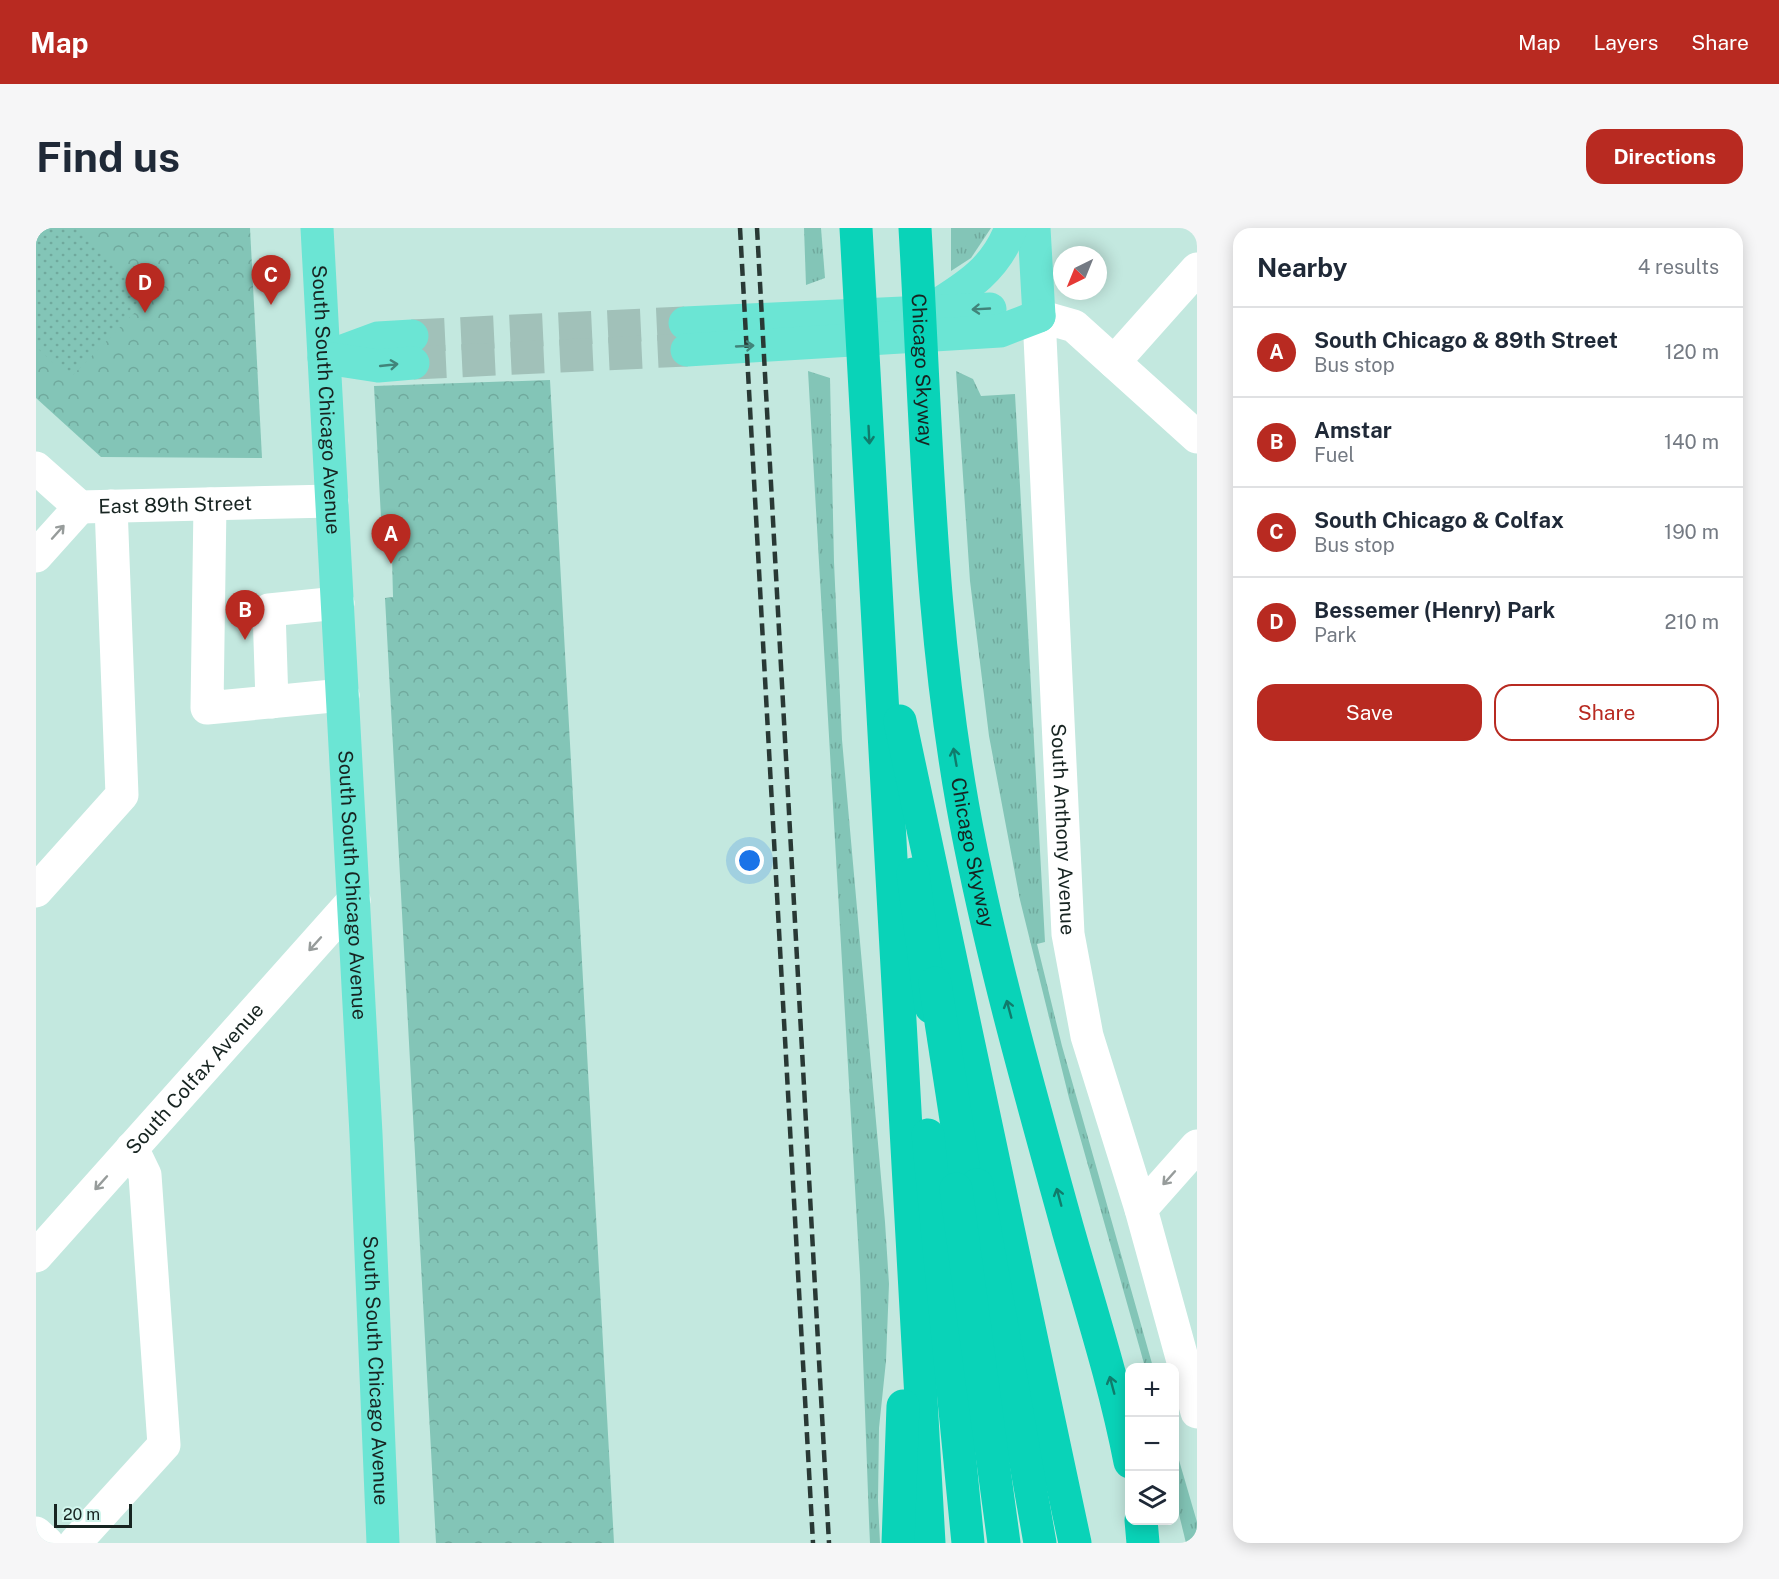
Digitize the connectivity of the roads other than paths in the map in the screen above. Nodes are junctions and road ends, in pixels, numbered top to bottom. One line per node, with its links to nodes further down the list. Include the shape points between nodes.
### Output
1 (317, 228): 10 (main road, South South Chicago Avenue)
2 (856, 228): 19 (highway, one-way to 19)
3 (915, 228): 29 (highway, Chicago Skyway, one-way to 3, via 1004,990 970,844 937,609)
4 (1011, 228): 7 (main road, via 998,257 974,282)
5 (1034, 228): 8 (main road, South Anthony Avenue)
6 (1197, 269): 11 (street)
7 (927, 312): 8 (main road, one-way to 7, via 1000,308); 8 (main road, one-way to 8, via 686,336 1000,331)
8 (1039, 316): 11 (street, via 1074,326); 26 (street, South Anthony Avenue, via 1068,934 1087,1036)
9 (412, 349): 10 (main road, via 378,338)
10 (324, 358): 14 (main road, South South Chicago Avenue)
11 (1114, 362): 12 (street)
12 (1197, 437)
13 (36, 468): 16 (street, East 89th Street)
14 (332, 501): 15 (street, East 89th Street); 18 (main road, South South Chicago Avenue)
15 (210, 504): 16 (street, East 89th Street); 21 (street, via 207,708)
16 (96, 507): 17 (street, one-way to 16); 22 (street, via 122,795)
17 (36, 556)
18 (338, 603): 20 (main road, South South Chicago Avenue); 21 (street, via 269,610)
19 (879, 631): 35 (highway, via 903,1312); 36 (highway); 37 (highway); 38 (highway); 39 (highway); 40 (highway); 41 (highway); 42 (highway); 43 (highway); 44 (highway); 45 (highway)
20 (343, 695): 21 (street); 23 (main road, South South Chicago Avenue)
21 (272, 702)
22 (36, 891)
23 (354, 900): 25 (street, South Colfax Avenue, one-way to 25); 34 (main road, South South Chicago Avenue)
24 (1197, 1146): 26 (street, one-way to 26)
25 (132, 1148): 27 (street, South Colfax Avenue, one-way to 27); 33 (street, via 145,1175 164,1444)
26 (1141, 1209): 28 (street, South Anthony Avenue)
27 (36, 1256)
28 (1197, 1412)
29 (1125, 1438)
30 (1141, 1525): 46 (highway)
31 (36, 1533): 32 (street)
32 (47, 1543)
33 (75, 1543)
34 (383, 1543)
35 (898, 1543)
36 (912, 1543)
37 (929, 1543)
38 (948, 1543)
39 (968, 1543)
40 (986, 1543)
41 (1004, 1543)
42 (1022, 1543)
43 (1040, 1543)
44 (1058, 1543)
45 (1076, 1543)
46 (1143, 1543)

